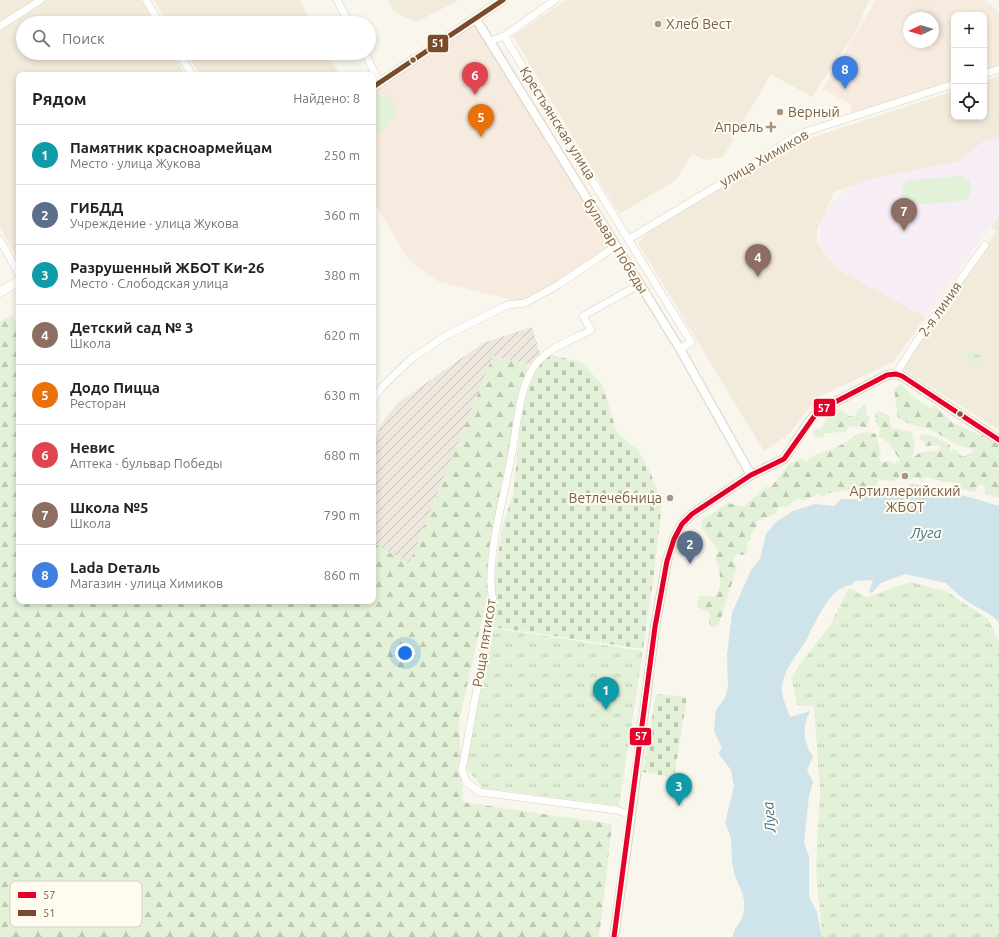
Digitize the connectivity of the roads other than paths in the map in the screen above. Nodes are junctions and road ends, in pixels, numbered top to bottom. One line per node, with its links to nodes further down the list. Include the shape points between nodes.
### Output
1 (41, 0): 10 (street)
2 (146, 0): 7 (street)
3 (337, 0): 8 (street)
4 (493, 0): 19 (main road)
5 (503, 0): 9 (main road)
6 (555, 0): 11 (street)
7 (156, 16)
8 (345, 16)
9 (476, 19): 12 (street, бульвар Победы); 19 (main road)
10 (0, 26)
11 (504, 36): 12 (street); 21 (street, Крестьянская улица)
12 (491, 41): 24 (street, бульвар Победы)
13 (183, 60): 16 (street)
14 (368, 60): 17 (street)
15 (999, 69): 18 (street)
16 (190, 72)
17 (372, 72)
18 (987, 73)
19 (376, 82)
20 (951, 85): 21 (street, улица Химиков, via 800,134)
21 (629, 239): 31 (street, Крестьянская улица, via 691,342)
22 (0, 240): 25 (street)
23 (985, 245): 32 (street, 2-я линия)
24 (616, 246): 27 (street, бульвар Победы); 33 (street, via 525,304 507,305 447,335 411,359)
25 (16, 269)
26 (16, 283): 29 (main road)
27 (640, 284): 31 (street, бульвар Победы); 36 (street, Роща пятисот, via 583,316 591,330 549,352 536,363 528,380 521,401 494,542 490,576 493,602 462,770 467,783 480,792 616,810)
28 (16, 289): 30 (main road)
29 (0, 292)
30 (0, 297)
31 (680, 349): 35 (street, бульвар Победы)
32 (896, 374): 34 (street); 35 (street, via 876,379 818,411 784,459)
33 (376, 396)
34 (999, 440)
35 (751, 475): 36 (street, via 692,514 682,524 674,539 662,585)
36 (631, 815): 37 (street)
37 (614, 937)

